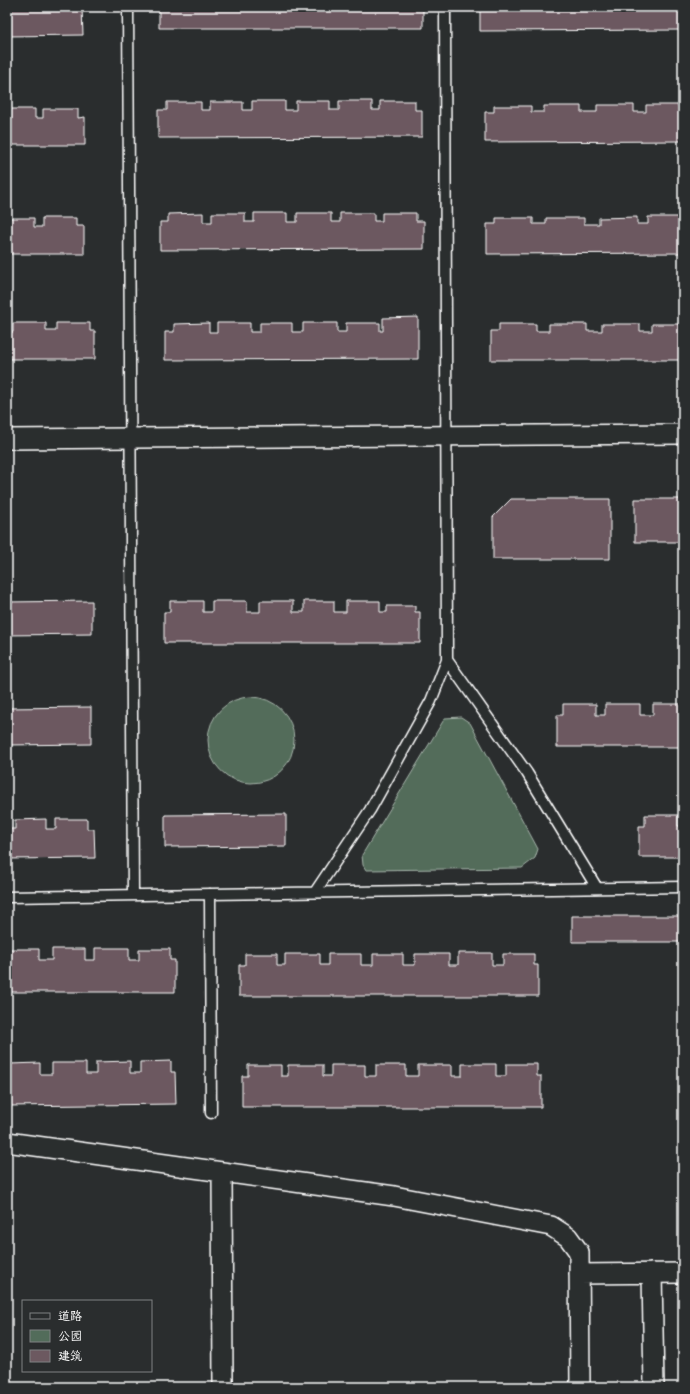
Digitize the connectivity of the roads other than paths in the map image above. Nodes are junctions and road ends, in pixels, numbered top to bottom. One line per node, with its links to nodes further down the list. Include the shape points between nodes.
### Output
1 (128, 7): 5 (lane)
2 (445, 7): 4 (lane)
3 (683, 434): 4 (street)
4 (447, 436): 5 (street); 7 (lane)
5 (130, 438): 6 (street); 12 (lane)
6 (7, 439)
7 (447, 660): 9 (lane, via 527,772); 10 (lane, via 431,701 370,810)
8 (683, 887): 9 (lane)
9 (596, 888): 10 (lane)
10 (315, 892): 11 (lane)
11 (210, 894): 12 (lane); 14 (lane)
12 (133, 895): 13 (lane)
13 (7, 897)
14 (211, 1113)
15 (7, 1142): 16 (street)
16 (222, 1172): 19 (street, via 394,1196 551,1226 568,1237 579,1252); 20 (street)
17 (652, 1273): 18 (street); 19 (street); 22 (street)
18 (683, 1273)
19 (579, 1274): 21 (street)
20 (223, 1387)
21 (580, 1387)
22 (654, 1387)

